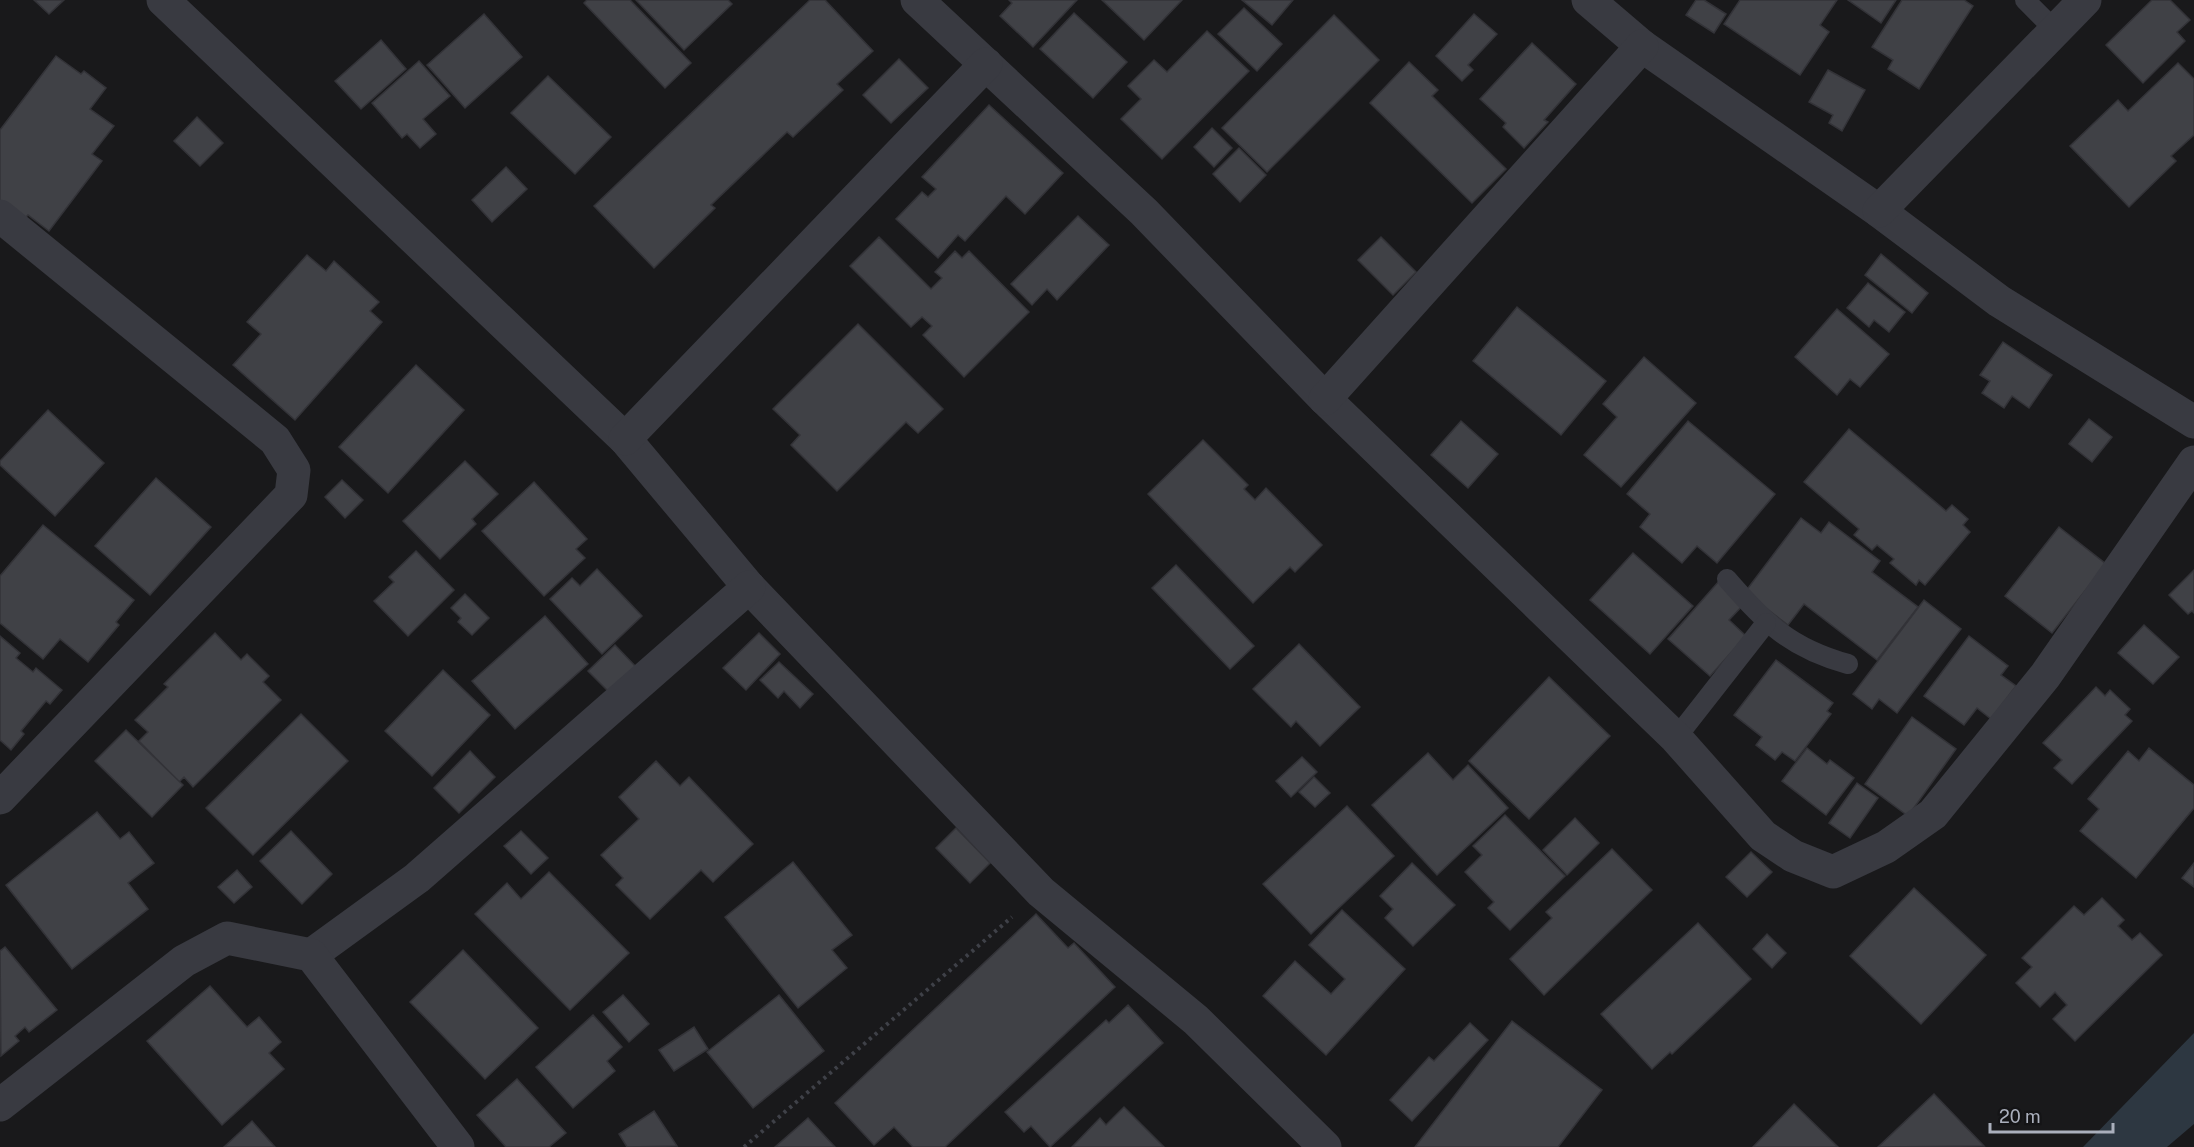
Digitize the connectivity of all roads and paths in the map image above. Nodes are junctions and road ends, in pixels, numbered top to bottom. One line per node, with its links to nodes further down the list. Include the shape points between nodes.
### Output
1 (163, 0): 13 (street)
2 (917, 0): 8 (street)
3 (1588, 0): 7 (street)
4 (2025, 0): 6 (lane)
5 (2085, 0): 6 (street)
6 (2056, 31): 9 (street)
7 (1642, 46): 9 (street); 11 (street)
8 (986, 64): 11 (street, via 1144,212); 13 (street)
9 (1878, 211): 12 (street, via 1999,301)
10 (0, 216): 20 (street, via 275,440 294,470 291,495)
11 (1325, 399): 19 (street)
12 (2194, 422)
13 (625, 439): 16 (street)
14 (2194, 462): 19 (street, via 2045,676 1933,814 1886,848 1833,872 1792,856 1763,836)
15 (1727, 579): 17 (lane)
16 (749, 587): 21 (street); 22 (street, via 417,878)
17 (1766, 623): 18 (lane, via 1823,657); 19 (lane)
18 (1848, 664)
19 (1677, 738)
20 (0, 798)
21 (1041, 892): 25 (path); 26 (street, via 1196,1020)
22 (311, 955): 23 (street, via 227,938 184,961); 24 (street)
23 (0, 1105)
24 (458, 1147)
25 (744, 1147)
26 (1325, 1147)

